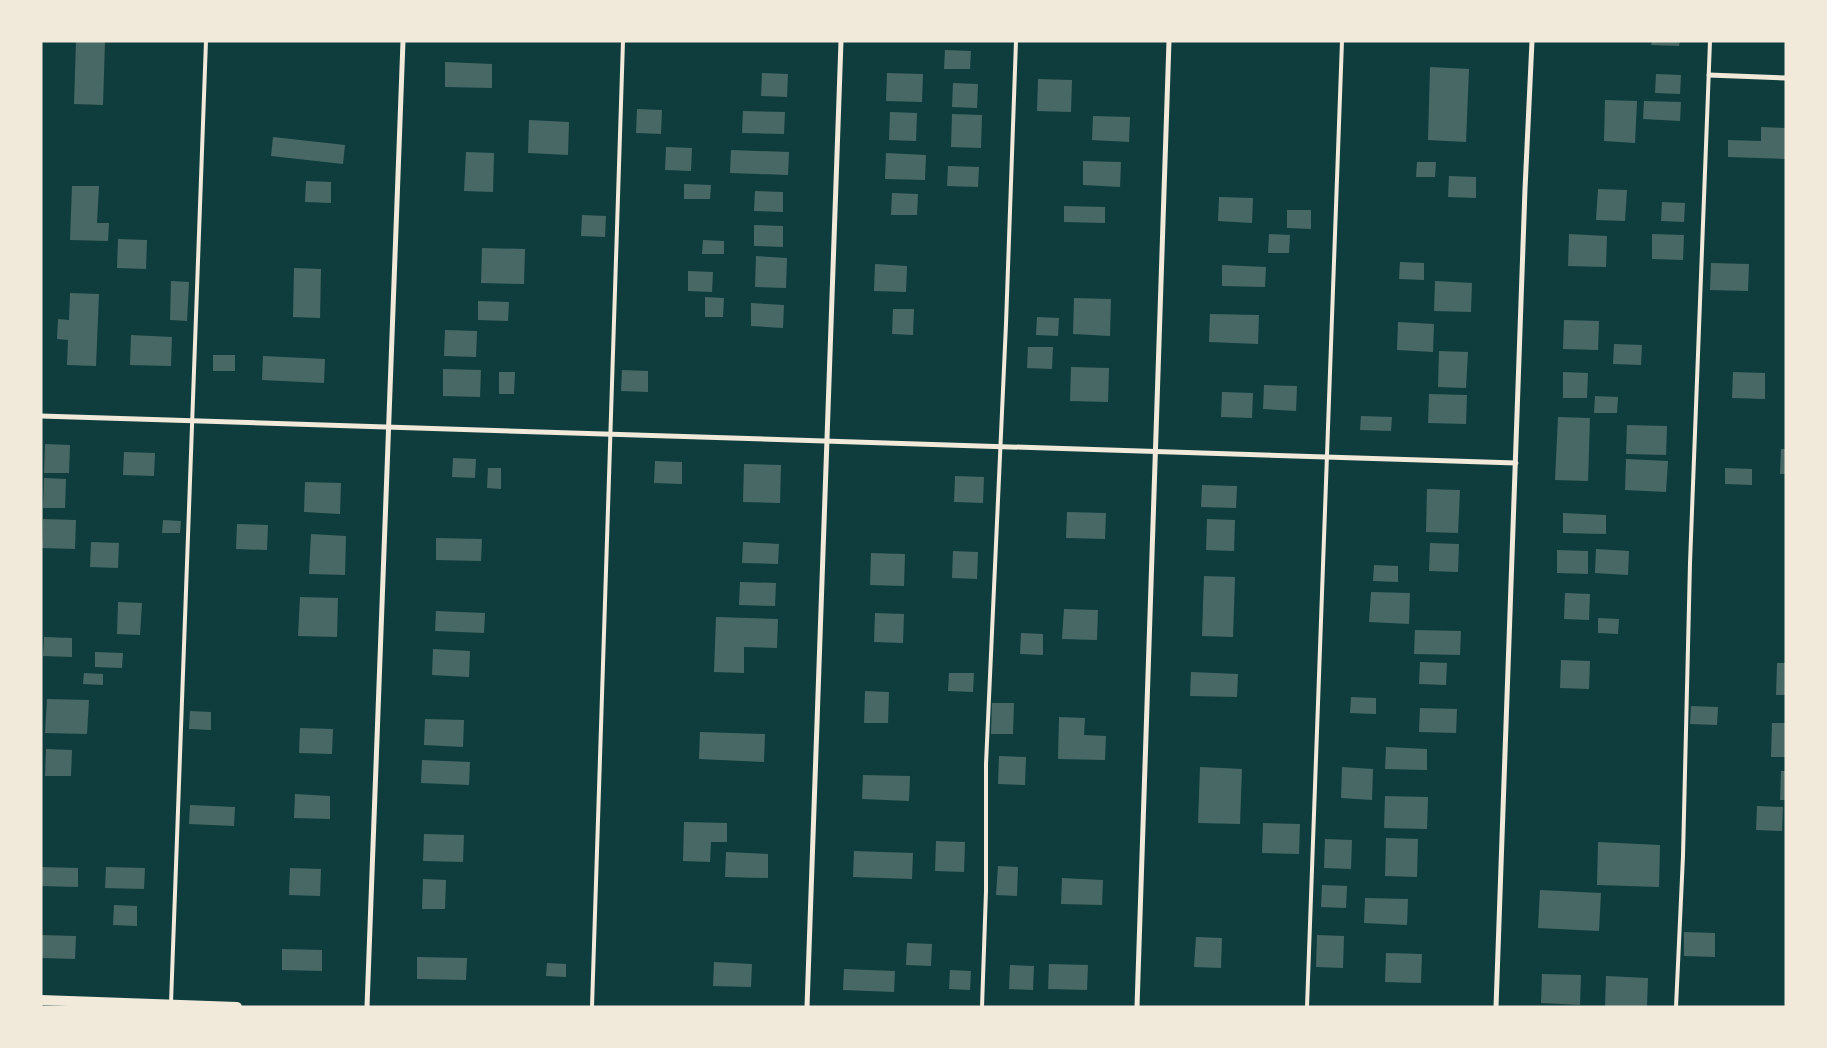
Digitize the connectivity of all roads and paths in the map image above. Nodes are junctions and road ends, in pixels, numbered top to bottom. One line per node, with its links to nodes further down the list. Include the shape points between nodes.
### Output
1 (206, 41): 13 (lane)
2 (403, 41): 14 (street)
3 (623, 41): 15 (lane)
4 (841, 41): 16 (street)
5 (1016, 41): 17 (lane)
6 (1169, 41): 18 (street)
7 (1342, 41): 19 (lane)
8 (1532, 41): 20 (street)
9 (1710, 41): 10 (lane)
10 (1709, 75): 11 (street); 31 (lane)
11 (1786, 78)
12 (41, 416): 13 (street)
13 (193, 421): 14 (street); 22 (lane)
14 (388, 427): 15 (street); 24 (street)
15 (610, 434): 16 (street); 25 (lane)
16 (827, 441): 17 (street); 26 (street)
17 (1000, 447): 18 (street); 27 (lane, via 986,764)
18 (1155, 452): 19 (street); 28 (street)
19 (1327, 457): 20 (street); 29 (lane)
20 (1516, 463): 30 (street)
21 (41, 1000): 22 (main road)
22 (171, 1004): 23 (main road)
23 (237, 1007)
24 (367, 1007)
25 (592, 1007)
26 (807, 1007)
27 (982, 1007)
28 (1136, 1007)
29 (1307, 1007)
30 (1496, 1007)
31 (1676, 1007)

